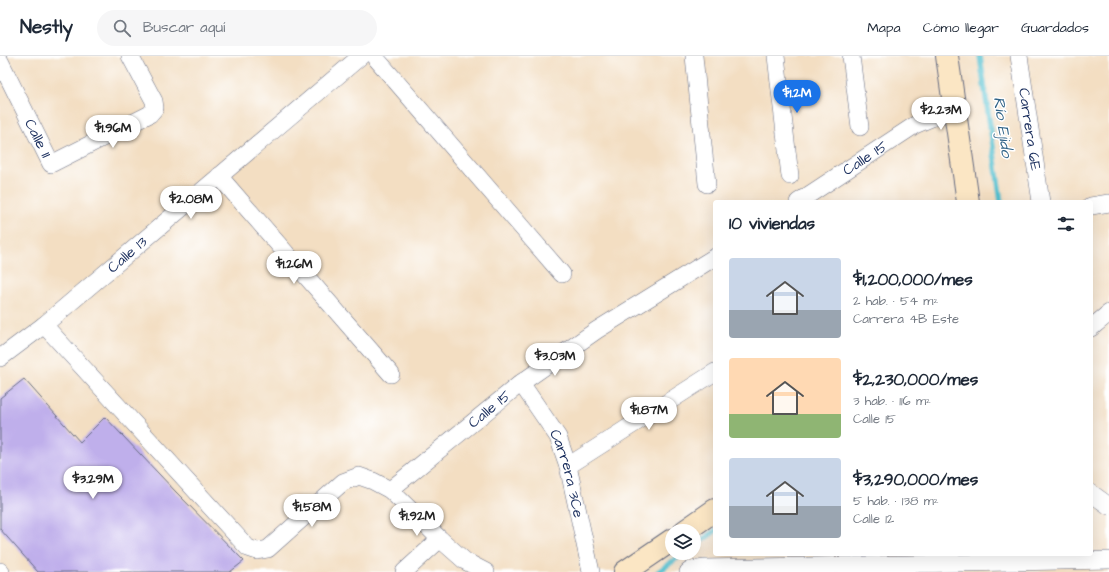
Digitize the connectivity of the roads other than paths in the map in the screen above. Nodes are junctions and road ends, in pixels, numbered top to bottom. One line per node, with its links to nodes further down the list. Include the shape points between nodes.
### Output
1 (130, 56): 9 (street, Calle 11, via 154,101 155,108 150,114 51,164)
2 (361, 56): 12 (street, Calle 13)
3 (374, 56): 21 (street)
4 (694, 56): 14 (street)
5 (776, 56): 13 (street)
6 (851, 56): 11 (street)
7 (947, 56): 10 (main road)
8 (1019, 56): 17 (street, Carrera 6E)
9 (0, 60)
10 (955, 108): 15 (street, Calle 15, via 915,125); 16 (main road)
11 (860, 127)
12 (219, 176): 23 (street, Calle 13); 27 (street)
13 (790, 176)
14 (707, 184)
15 (801, 200)
16 (968, 200)
17 (1041, 200)
18 (1109, 203): 19 (street)
19 (1093, 206)
20 (713, 261): 28 (street, Calle 15, via 597,330)
21 (562, 274)
22 (1109, 313): 24 (street)
23 (44, 325): 25 (street, Calle 13); 30 (street, via 248,548 257,551 268,548 343,482 359,476)
24 (1093, 326)
25 (0, 358)
26 (713, 373): 29 (street)
27 (391, 374)
28 (521, 384): 29 (street, Carrera 3Ce, via 558,437); 30 (street, Calle 15)
29 (568, 466): 41 (street, Carrera 3Ce)
30 (390, 490): 35 (street)
31 (1093, 494): 32 (street)
32 (1108, 504)
33 (713, 511): 34 (main road)
34 (695, 524)
35 (440, 539): 39 (street); 40 (street, via 465,562)
36 (665, 545): 42 (main road)
37 (1109, 560): 38 (street, via 721,568)
38 (690, 571)
39 (404, 572)
40 (486, 572)
41 (591, 572)
42 (625, 572)

